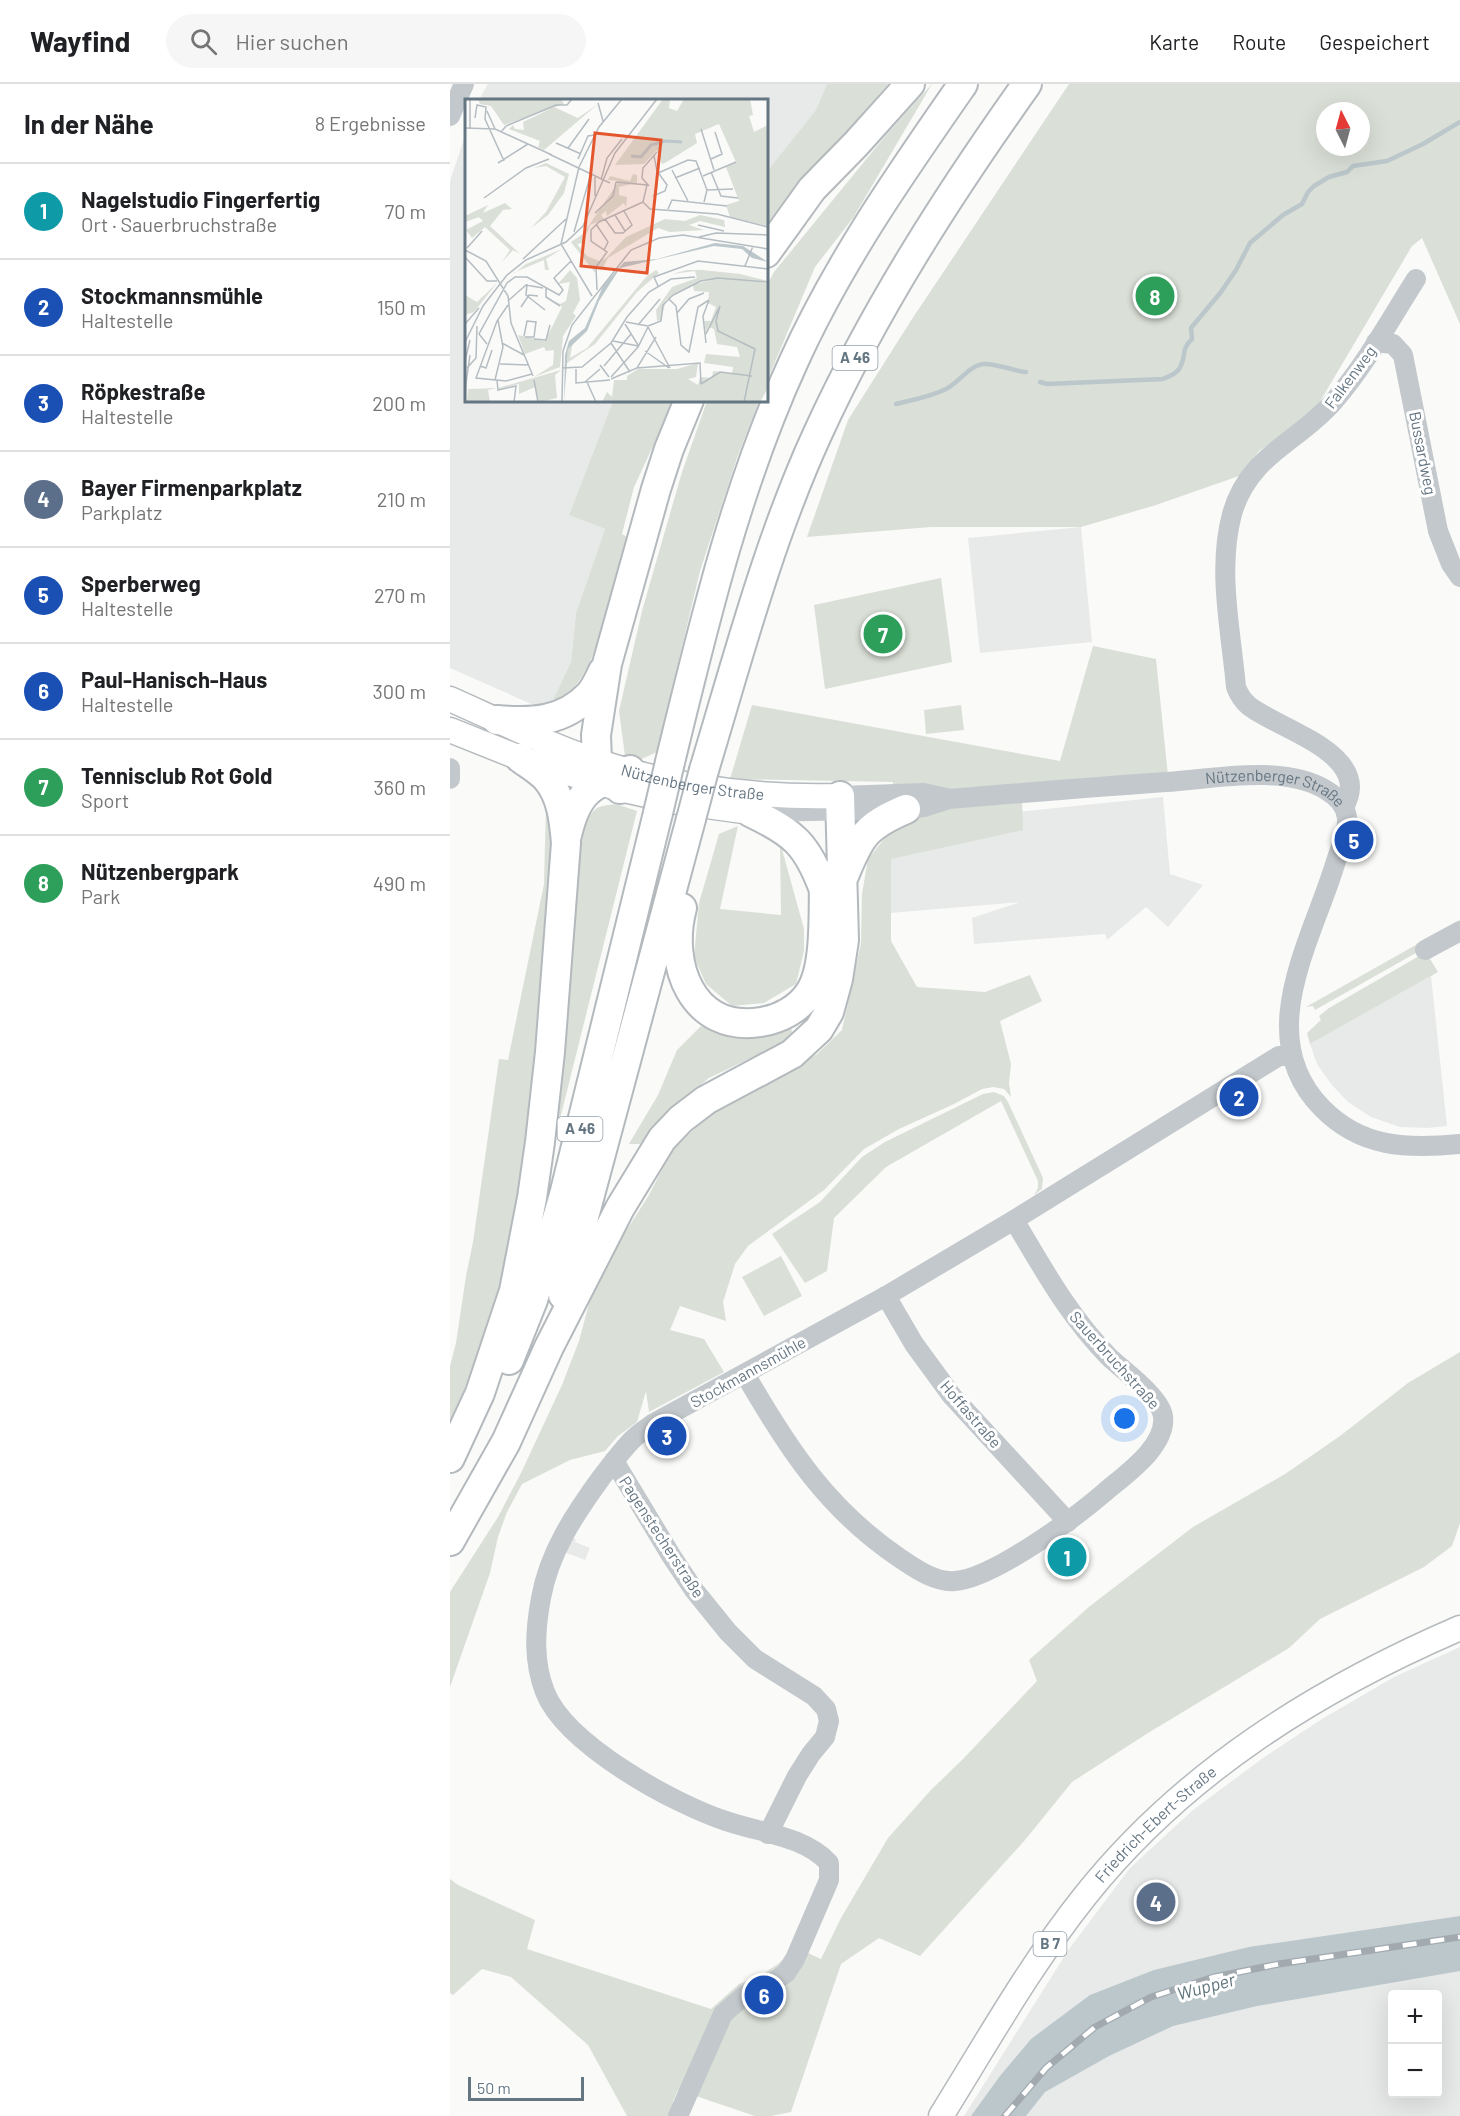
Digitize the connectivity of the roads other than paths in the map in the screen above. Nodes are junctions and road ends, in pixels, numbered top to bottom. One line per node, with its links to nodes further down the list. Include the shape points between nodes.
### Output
1 (464, 84): 5 (street)
2 (910, 84): 6 (highway, via 812,189)
3 (963, 84): 37 (highway, A 46, bridge, via 898,178 825,297 765,429 715,584 564,1195 533,1300 514,1350)
4 (1027, 84): 24 (highway, A 46, via 935,219 876,317 817,436 773,546 738,660 736,699)
5 (450, 116)
6 (768, 250)
7 (1416, 279): 8 (street, Falkenweg)
8 (1377, 342): 10 (street, Bussardweg, via 1393,344 1403,355 1438,531); 21 (street, Falkenweg, via 1334,401 1252,473 1233,512 1225,571 1236,687 1250,707 1340,762 1351,784 1351,796)
9 (688, 402): 11 (highway, via 656,489)
10 (1460, 577)
11 (607, 664): 13 (highway, via 590,694 560,715 526,723); 17 (highway, via 596,735)
12 (450, 699): 13 (main road, Nützenberger Straße)
13 (497, 720): 17 (main road, Nützenberger Straße)
14 (450, 730): 15 (main road, Nützenberger Straße)
15 (520, 758): 17 (main road, Nützenberger Straße); 25 (highway, via 546,778 554,791)
16 (450, 768): 18 (street)
17 (611, 776): 20 (main road, Nützenberger Straße); 23 (main road, Nützenberger Straße, via 678,802); 25 (highway, via 575,807)
18 (450, 779)
19 (949, 799): 20 (street, Nützenberger Straße, via 924,793); 21 (street, Nützenberger Straße, via 1271,776 1315,784 1335,796); 22 (street, Nützenberger Straße)
20 (833, 804): 22 (street, Nützenberger Straße); 23 (street, Nützenberger Straße); 26 (highway)
21 (1344, 807): 29 (street, Nützenberger Straße, via 1346,828 1291,993)
22 (906, 809): 26 (highway, via 881,819 867,831)
23 (750, 812): 26 (highway, via 800,843 815,867)
24 (698, 820): 26 (highway, via 677,938 685,982 692,995 718,1018 750,1024 770,1021 786,1015 810,991 819,968); 33 (highway, A 46)
25 (566, 843): 35 (highway, via 550,1052 532,1198 514,1291 480,1393)
26 (833, 885): 33 (highway, via 844,940 836,992 824,1021 792,1054 706,1100 662,1139 620,1208)
27 (1460, 931): 28 (street)
28 (1425, 950)
29 (1292, 1056): 30 (street, Nützenberger Straße, via 1306,1090 1344,1127 1373,1141 1403,1146); 31 (street, Stockmannsmühle, via 1279,1056)
30 (1460, 1144)
31 (1014, 1220): 32 (street, Stockmannsmühle); 38 (street, Sauerbruchstraße, via 1078,1323 1152,1397 1163,1418 1159,1440 1149,1452)
32 (886, 1296): 34 (street, Stockmannsmühle); 38 (street, Hoffastraße, via 914,1344 952,1396)
33 (549, 1347): 39 (highway, A 46, via 506,1442)
34 (745, 1374): 36 (street, Stockmannsmühle, via 654,1423); 38 (street, Sauerbruchstraße, via 796,1457 823,1491 850,1518 916,1569 952,1582 968,1579)
35 (450, 1458)
36 (614, 1461): 41 (street, Pagenstecherstraße, via 672,1557 728,1632 755,1659 814,1696 826,1709 829,1721 825,1737 797,1776); 41 (street, Stockmannsmühle, via 568,1525 543,1589 535,1643 546,1694 564,1722 636,1777 723,1820)
37 (450, 1476)
38 (1068, 1522)
39 (450, 1541)
40 (1460, 1628): 43 (main road, Friedrich-Ebert-Straße / B 7, via 1334,1688 1280,1722 1233,1753 1145,1829 1084,1897 1039,1959)
41 (768, 1834): 42 (street, Stockmannsmühle, via 818,1852 830,1863 829,1880 786,1973 745,1995 723,2014)
42 (678, 2115)
43 (941, 2116)

